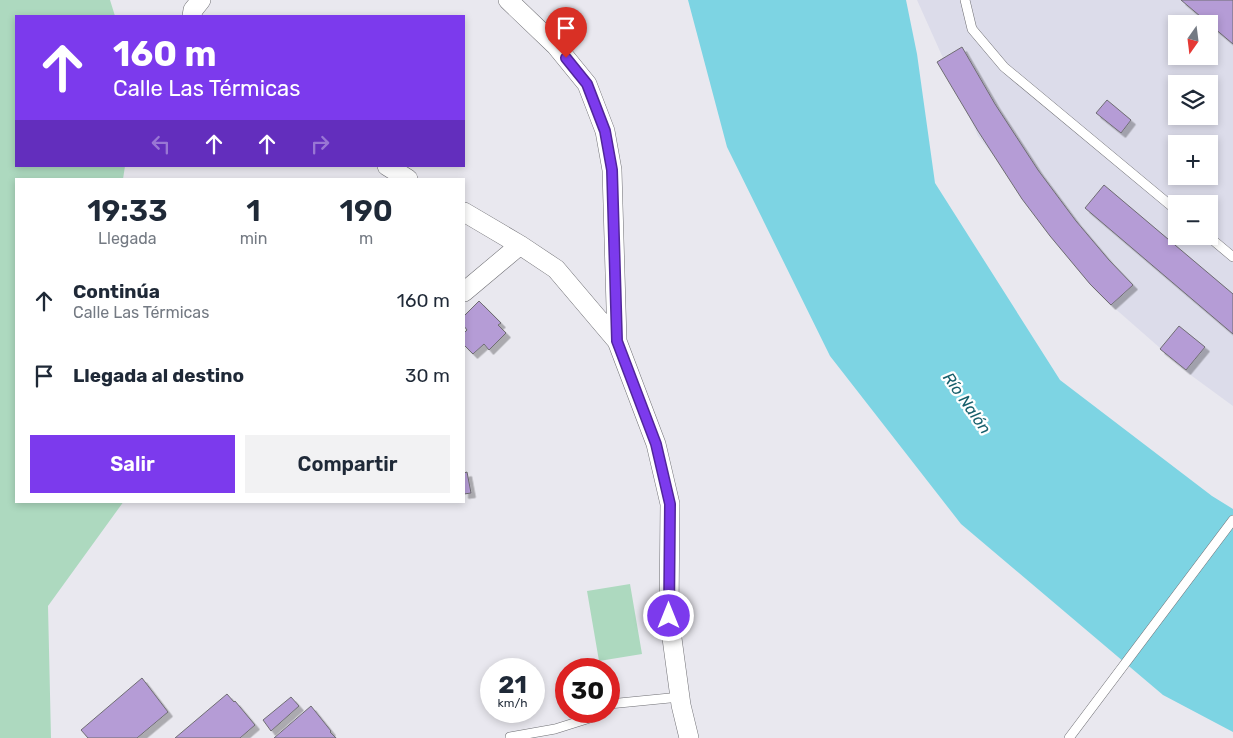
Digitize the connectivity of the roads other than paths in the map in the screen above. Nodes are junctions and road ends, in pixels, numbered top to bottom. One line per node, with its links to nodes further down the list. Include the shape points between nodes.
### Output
1 (201, 0): 4 (street)
2 (508, 0): 13 (street, via 556,46 587,84 605,131 612,170)
3 (965, 0): 7 (lane, via 972,29 1004,67)
4 (192, 15)
5 (389, 167): 6 (street)
6 (406, 178)
7 (1168, 203)
8 (465, 213): 10 (street)
9 (1218, 244): 11 (lane)
10 (520, 245): 12 (street); 13 (street, via 556,270)
11 (1233, 257)
12 (465, 291)
13 (617, 341): 15 (street, via 656,444 670,504 669,616)
14 (1233, 520): 20 (lane)
15 (680, 697): 16 (lane); 19 (street)
16 (620, 703)
17 (574, 723): 18 (lane)
18 (510, 738)
19 (689, 738)
20 (1069, 738)

